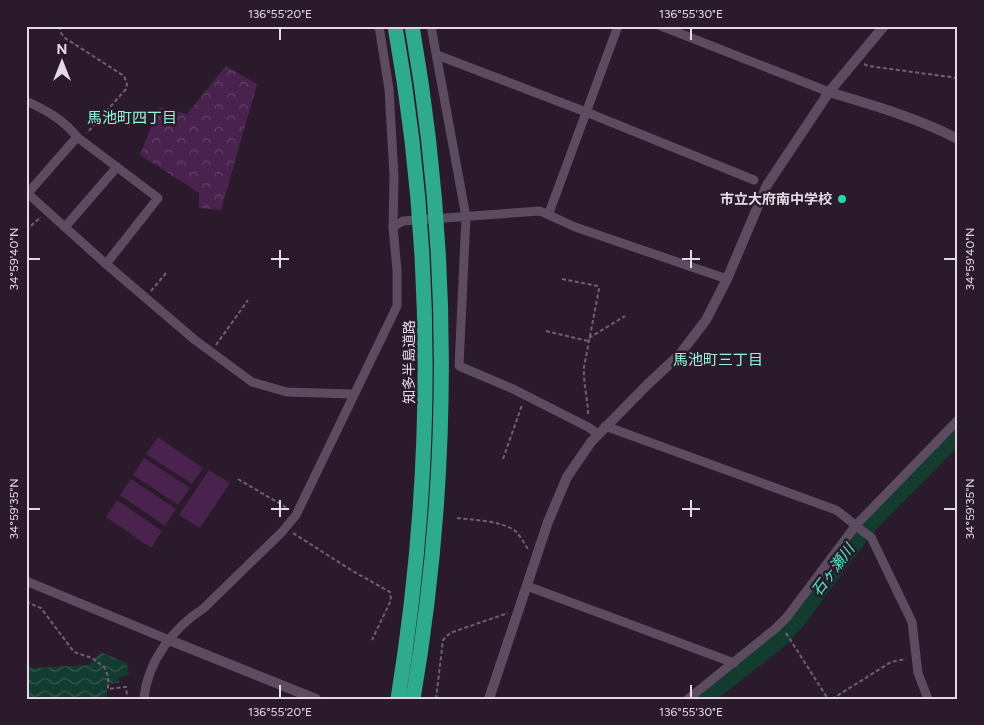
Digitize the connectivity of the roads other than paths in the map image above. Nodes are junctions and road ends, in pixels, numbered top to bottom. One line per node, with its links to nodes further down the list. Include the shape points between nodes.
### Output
1 (378, 26): 19 (street, via 389,89)
2 (396, 26): 34 (highway, 知多半島道路, via 420,205 426,358 424,462)
3 (412, 26): 35 (highway, via 435,203 441,358 439,462 432,548)
4 (431, 26): 8 (street)
5 (618, 26): 11 (street)
6 (661, 26): 9 (street)
7 (884, 26): 9 (street)
8 (437, 55): 11 (street); 18 (street)
9 (829, 92): 13 (street, via 916,121); 22 (street, via 767,184)
10 (26, 100): 12 (street, via 50,112)
11 (586, 112): 15 (street); 17 (street)
12 (79, 139): 14 (street); 16 (street)
13 (958, 139)
14 (117, 167): 20 (street); 21 (street, via 158,198)
15 (754, 180)
16 (27, 192): 20 (street)
17 (549, 214): 18 (street, via 540,211); 22 (street, via 575,227)
18 (466, 217): 19 (street, via 403,221); 26 (street, via 459,366 525,395)
19 (393, 227): 23 (street, via 397,306)
20 (65, 228): 21 (street)
21 (106, 264): 23 (street, via 211,353 252,382 287,392)
22 (727, 279): 25 (street, via 694,338)
23 (353, 394): 30 (street, via 296,513 286,527)
24 (958, 420): 27 (street)
25 (606, 426): 26 (street); 27 (street, via 836,510)
26 (598, 434): 29 (street, via 567,477)
27 (857, 527): 31 (street, via 787,616); 38 (street, via 871,538 912,622 918,674)
28 (26, 581): 30 (street)
29 (527, 586): 31 (street); 36 (street)
30 (168, 640): 32 (street, via 148,677); 33 (street)
31 (734, 662): 37 (street)
32 (144, 699)
33 (316, 699)
34 (398, 699)
35 (413, 699)
36 (489, 699)
37 (688, 699)
38 (928, 699)

